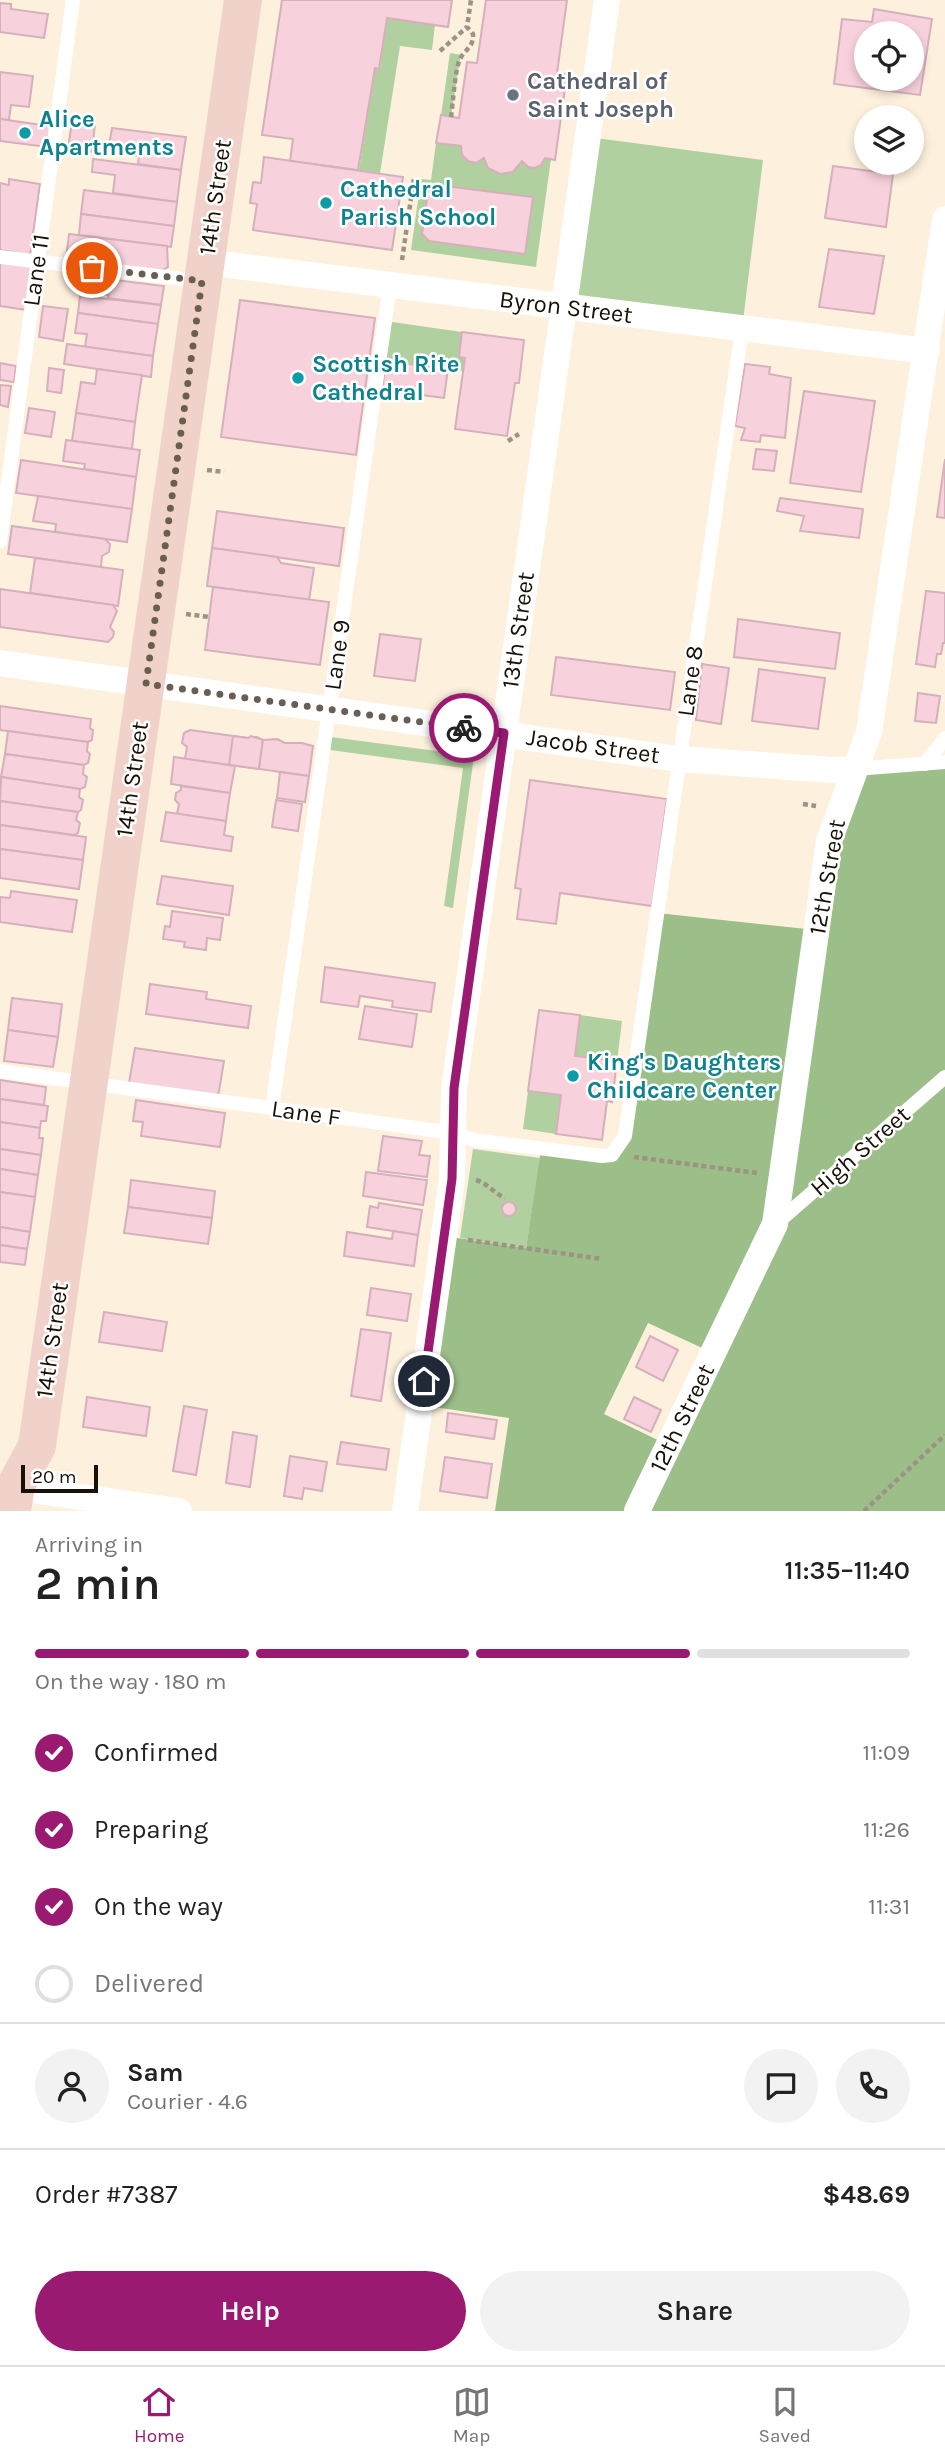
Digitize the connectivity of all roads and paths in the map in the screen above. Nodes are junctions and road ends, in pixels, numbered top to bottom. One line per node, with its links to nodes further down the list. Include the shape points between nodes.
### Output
1 (73, 0): 12 (lane, Lane 11)
2 (243, 0): 13 (street, 14th Street)
3 (471, 0): 5 (path)
4 (607, 0): 15 (street, 13th Street)
5 (467, 27): 6 (path); 7 (path, via 473,40 460,58)
6 (440, 51)
7 (451, 117)
8 (414, 178): 11 (path)
9 (945, 219): 17 (street, 12th Street)
10 (0, 257): 12 (lane)
11 (401, 261)
12 (37, 262): 13 (lane); 22 (lane, Lane 11)
13 (204, 272): 14 (street, Byron Street); 26 (street, 14th Street)
14 (390, 285): 15 (street, Byron Street); 27 (lane, Lane 9)
15 (564, 306): 16 (street, Byron Street); 28 (street, 13th Street)
16 (742, 329): 17 (street, Byron Street); 30 (lane, Lane 8)
17 (927, 351): 33 (street, 12th Street, via 869,732)
18 (520, 433): 19 (path)
19 (508, 441)
20 (207, 470): 21 (path)
21 (224, 472)
22 (0, 541)
23 (186, 614): 24 (path)
24 (209, 617)
25 (0, 663): 26 (street, Jacob Street)
26 (146, 684): 27 (street, Jacob Street); 36 (street, 14th Street)
27 (329, 709): 28 (street, Jacob Street); 37 (lane, Lane 9)
28 (504, 733): 30 (street, Jacob Street); 38 (street, 13th Street, via 454,1088)
29 (945, 738): 32 (lane)
30 (679, 759): 33 (street, Jacob Street); 39 (lane, Lane 8, via 625,1136)
31 (945, 762): 32 (lane)
32 (925, 764): 33 (lane)
33 (855, 769): 43 (street, 12th Street, via 829,841)
34 (0, 1071): 36 (lane, Lane F)
35 (945, 1077): 43 (lane, High Street)
36 (89, 1084): 37 (lane, Lane F); 47 (street, 14th Street, via 37,1446)
37 (272, 1108): 38 (lane, Lane F)
38 (453, 1133): 39 (lane, Lane F, via 474,1140); 49 (street, 13th Street, via 452,1179)
39 (612, 1154): 40 (path)
40 (767, 1174)
41 (468, 1179): 42 (path, via 486,1184)
42 (505, 1198)
43 (775, 1224): 50 (street, 12th Street)
44 (460, 1238): 45 (path)
45 (602, 1259)
46 (945, 1435): 51 (path)
47 (23, 1496): 48 (street)
48 (179, 1511)
49 (405, 1511)
50 (637, 1511)
51 (864, 1511)

